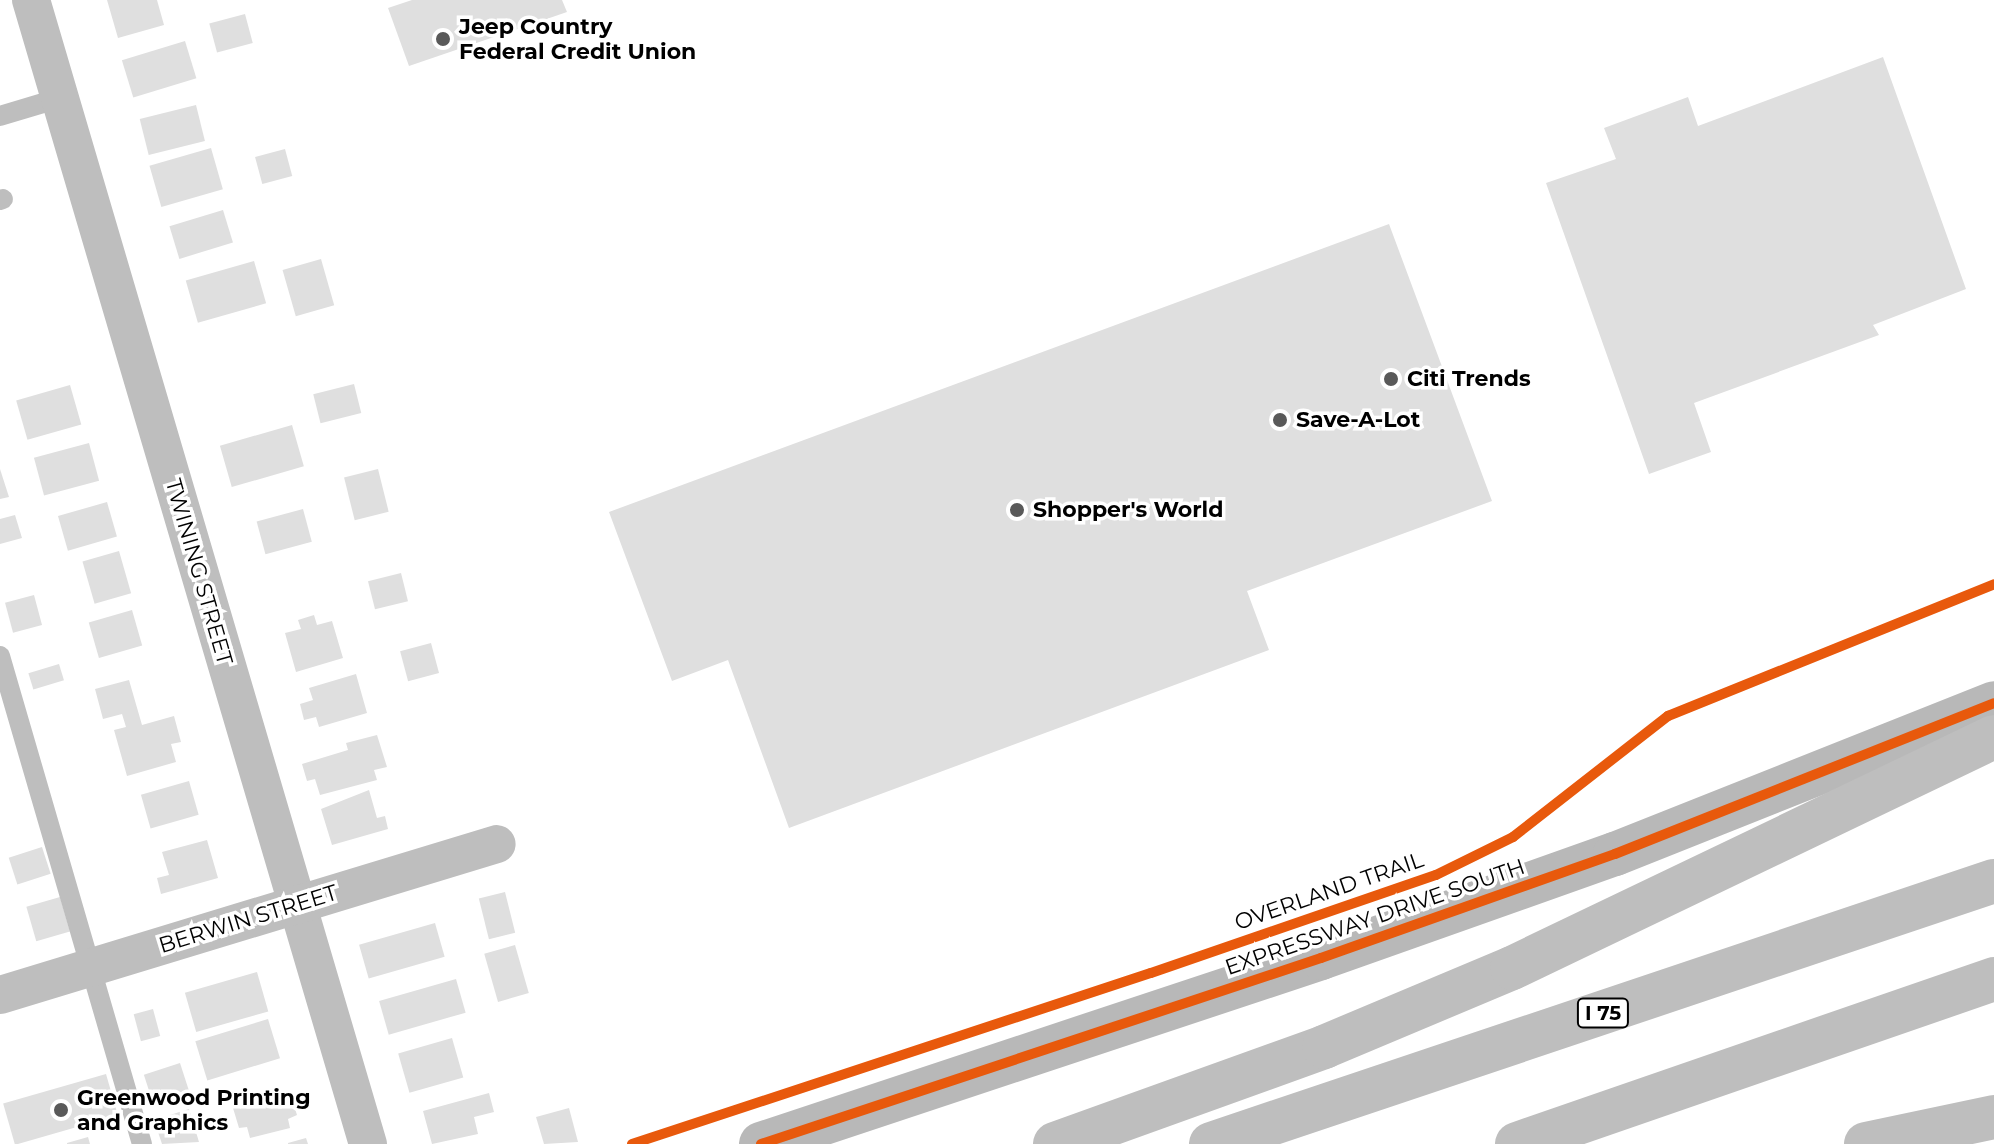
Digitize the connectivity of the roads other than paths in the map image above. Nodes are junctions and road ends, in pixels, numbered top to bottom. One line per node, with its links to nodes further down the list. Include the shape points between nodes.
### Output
1 (31, 0): 2 (street, TWINING STREET)
2 (60, 98): 3 (lane); 9 (street, TWINING STREET)
3 (0, 116)
4 (0, 656): 10 (lane)
5 (1994, 703): 16 (main road, EXPRESSWAY DRIVE SOUTH, via 1615,854)
6 (1994, 737): 17 (highway, via 1512,968 1324,1047)
7 (497, 844): 9 (street, BERWIN STREET)
8 (1994, 881): 18 (highway, I 75)
9 (297, 905): 10 (street, BERWIN STREET); 15 (street, TWINING STREET)
10 (92, 967): 12 (street, BERWIN STREET); 14 (lane)
11 (1994, 979): 19 (highway)
12 (0, 995)
13 (1994, 1117): 20 (highway)
14 (142, 1144)
15 (368, 1144)
16 (761, 1144)
17 (1055, 1144)
18 (1211, 1144)
19 (1517, 1144)
20 (1866, 1144)

